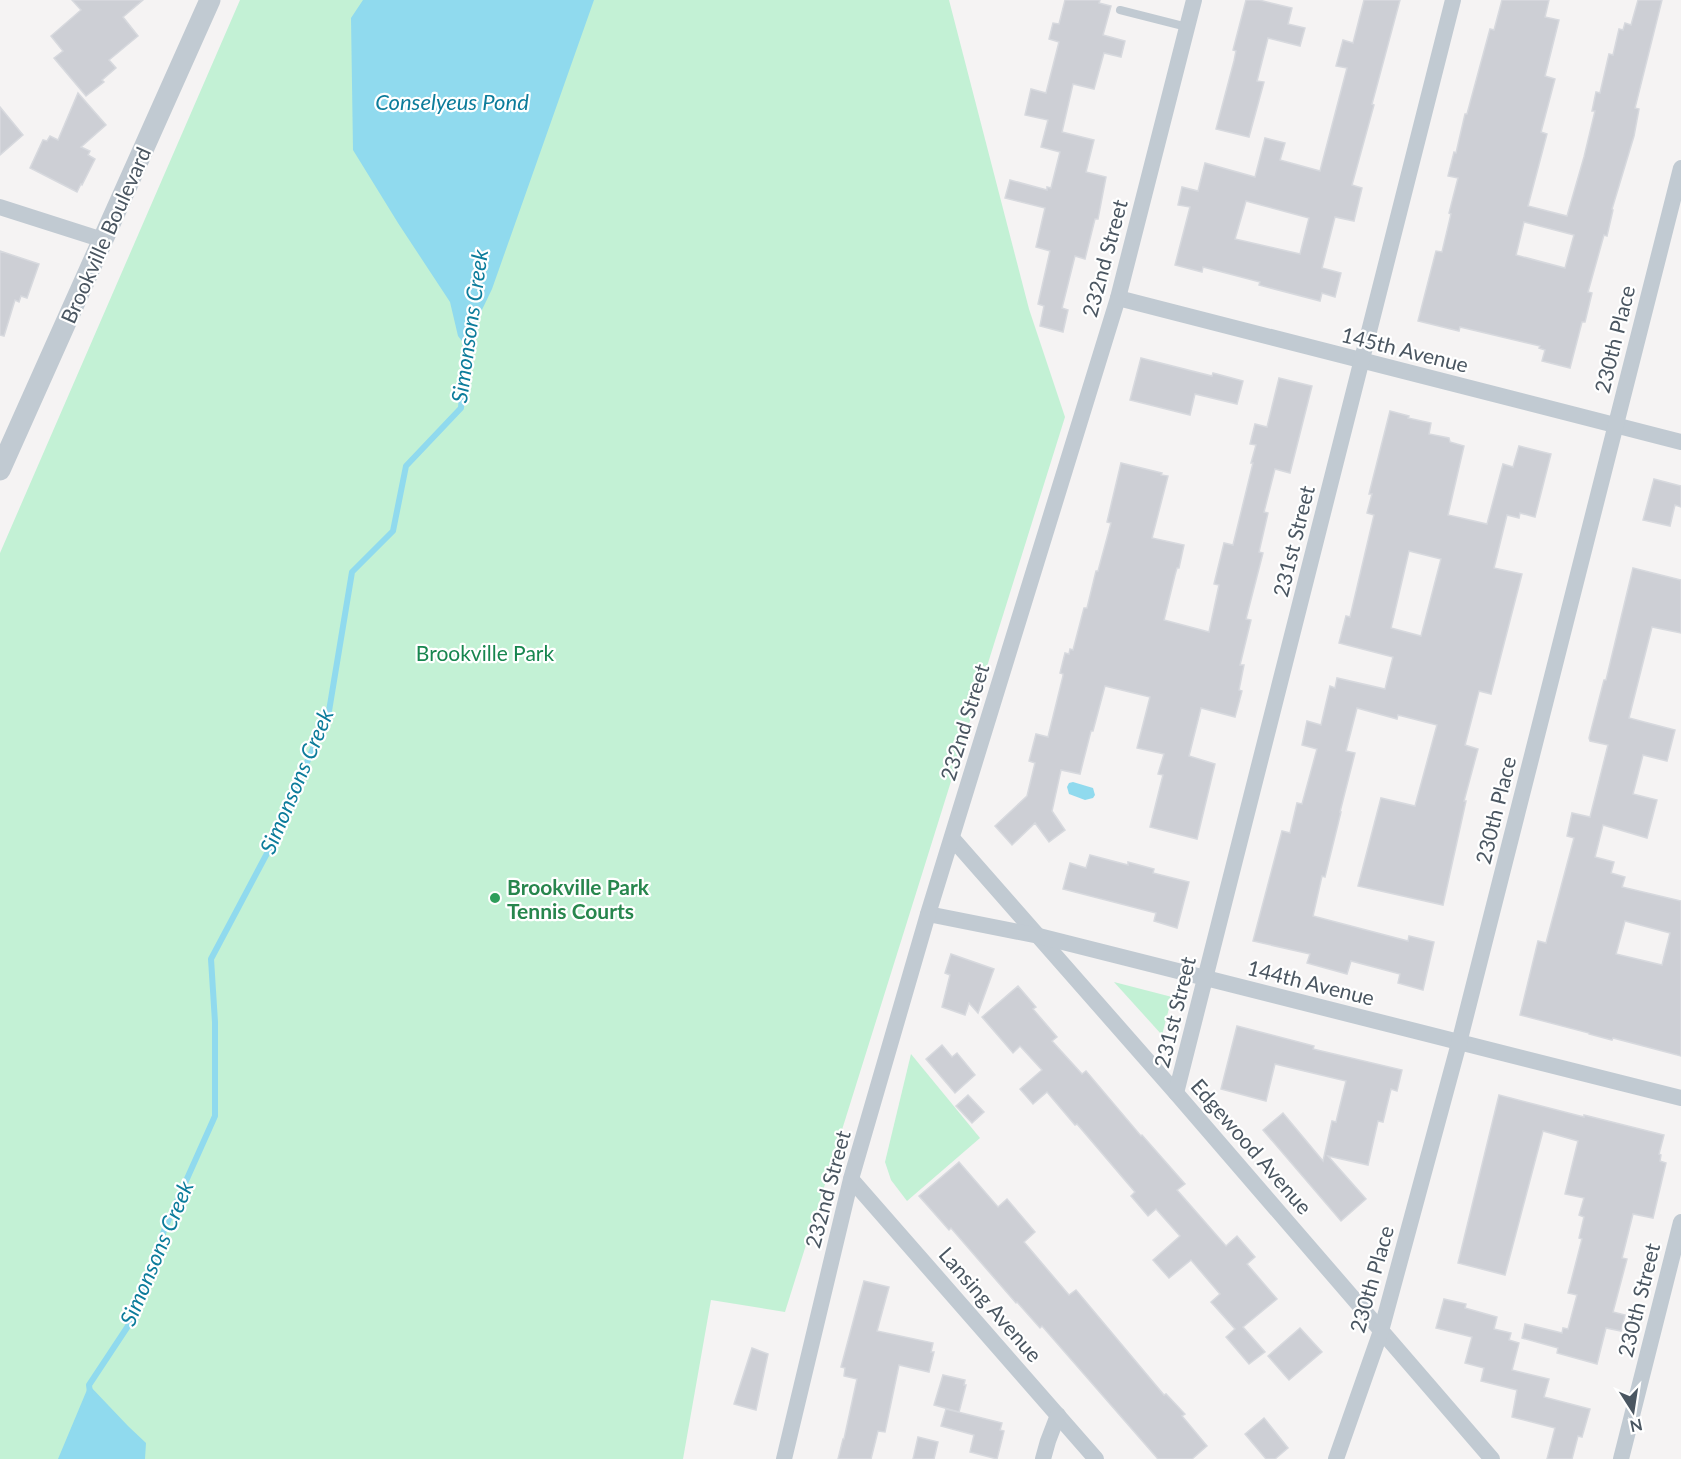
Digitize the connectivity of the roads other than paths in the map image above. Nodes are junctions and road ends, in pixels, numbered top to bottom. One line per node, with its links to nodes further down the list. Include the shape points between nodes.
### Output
1 (210, 0): 8 (street, Brookville Boulevard)
2 (1194, 0): 5 (street, 232nd Street)
3 (1453, 0): 10 (street, 231st Street)
4 (1120, 10): 5 (lane)
5 (1187, 27): 9 (street, 232nd Street)
6 (1681, 168): 11 (street, 230th Place)
7 (0, 207): 8 (street)
8 (103, 240): 13 (street, Brookville Boulevard)
9 (1118, 298): 10 (street, 145th Avenue); 14 (street, 232nd Street)
10 (1361, 361): 11 (street, 145th Avenue); 17 (street, 231st Street)
11 (1616, 426): 12 (street, 145th Avenue); 18 (street, 230th Place)
12 (1681, 442)
13 (0, 470)
14 (952, 838): 15 (street, 232nd Street); 16 (street, Edgewood Avenue)
15 (928, 914): 16 (street, 144th Avenue); 21 (street, 232nd Street)
16 (1039, 936): 17 (street, 144th Avenue); 19 (street, Edgewood Avenue)
17 (1205, 978): 18 (street, 144th Avenue); 19 (street, 231st Street)
18 (1459, 1043): 20 (street, 144th Avenue); 23 (street, 230th Place)
19 (1176, 1093): 23 (street, Edgewood Avenue)
20 (1681, 1098)
21 (851, 1179): 24 (street, Lansing Avenue); 25 (street, 232nd Street)
22 (1681, 1222): 30 (street, 230th Street)
23 (1381, 1331): 28 (street, 230th Place); 29 (street, Edgewood Avenue)
24 (1058, 1415): 26 (street); 27 (street, Lansing Avenue)
25 (784, 1459)
26 (1043, 1459)
27 (1096, 1459)
28 (1336, 1459)
29 (1492, 1459)
30 (1621, 1459)

